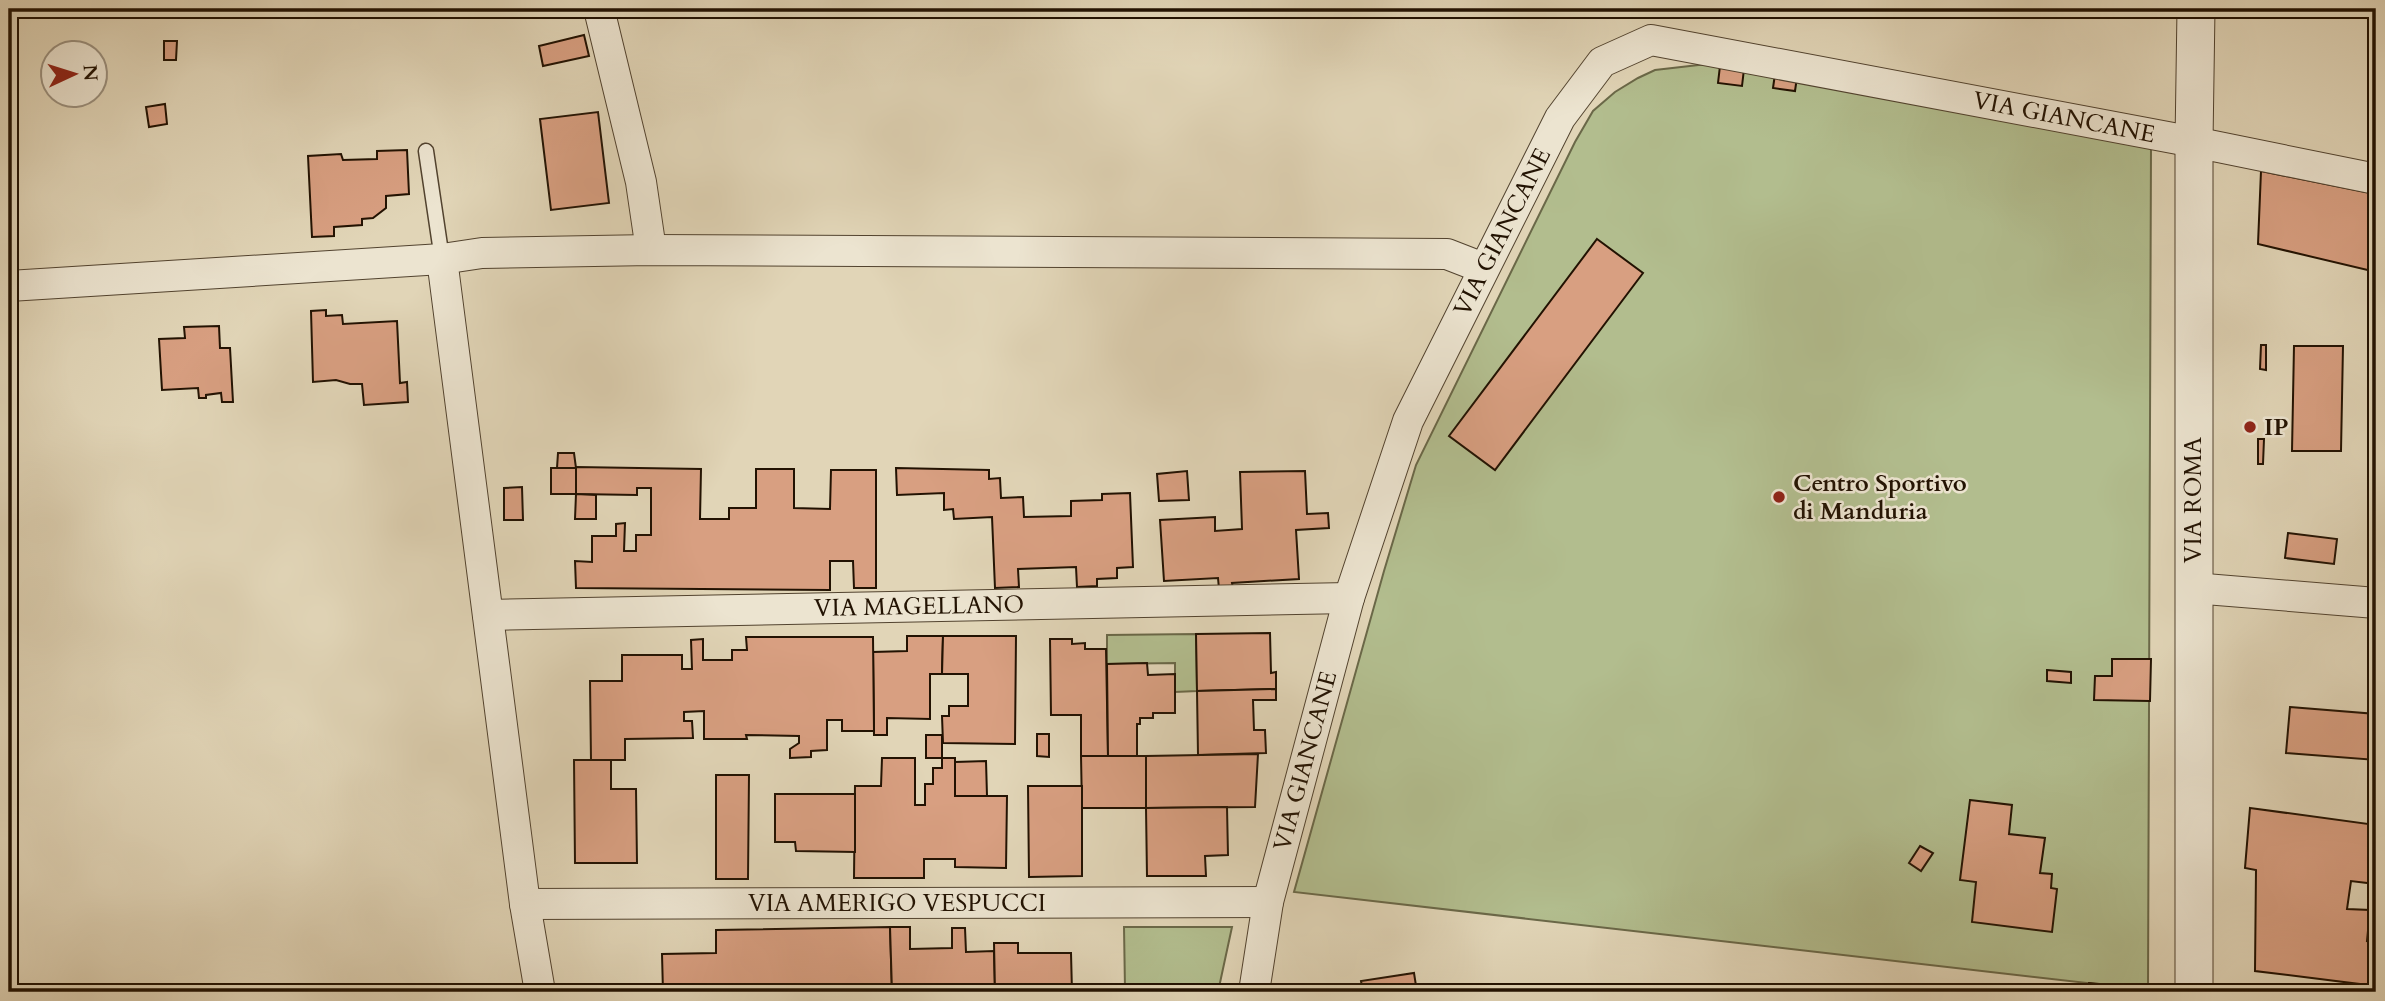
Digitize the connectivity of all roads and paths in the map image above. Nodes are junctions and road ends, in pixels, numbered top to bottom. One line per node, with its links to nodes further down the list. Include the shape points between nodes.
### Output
1 (599, 9): 6 (street, via 641,182)
2 (2196, 9): 3 (street, VIA ROMA)
3 (2194, 142): 5 (street, VIA GIANCANE); 8 (street, VIA GIANCANE, via 1651,40 1602,62 1560,118); 10 (street, VIA ROMA)
4 (426, 151): 7 (lane)
5 (2376, 180)
6 (651, 250): 7 (street, via 482,253); 8 (street, via 1447,254)
7 (442, 259): 9 (street); 13 (street)
8 (1483, 268): 11 (street, VIA GIANCANE, via 1408,421)
9 (9, 286)
10 (2193, 588): 12 (street); 18 (street, VIA ROMA)
11 (1349, 598): 13 (street, VIA MAGELLANO); 14 (street, VIA GIANCANE)
12 (2376, 603)
13 (488, 615): 15 (street)
14 (1268, 902): 15 (street, VIA AMERIGO VESPUCCI); 17 (street, VIA GIANCANE)
15 (525, 904): 16 (street)
16 (540, 992)
17 (1254, 992)
18 (2194, 992)

